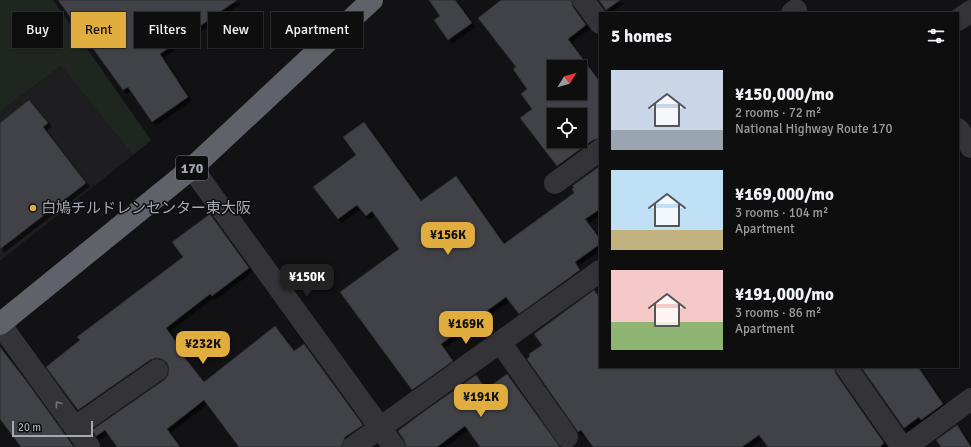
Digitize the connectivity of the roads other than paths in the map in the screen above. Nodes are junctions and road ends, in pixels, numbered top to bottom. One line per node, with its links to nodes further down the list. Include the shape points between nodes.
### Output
1 (372, 0): 9 (highway, 170)
2 (583, 0): 5 (street)
3 (971, 11): 4 (street)
4 (959, 19)
5 (599, 22)
6 (959, 130): 7 (street)
7 (971, 147)
8 (599, 151): 10 (street)
9 (192, 168): 12 (highway, 170); 18 (street)
10 (555, 183)
11 (599, 272): 13 (street)
12 (0, 324): 17 (street, one-way to 12)
13 (500, 342): 18 (street); 19 (street)
14 (847, 368): 23 (street)
15 (157, 370): 17 (street)
16 (971, 399): 24 (street)
17 (75, 427): 20 (street)
18 (380, 428): 21 (street); 22 (street)
19 (567, 437)
20 (89, 447)
21 (353, 447)
22 (394, 447)
23 (902, 447)
24 (906, 447)

